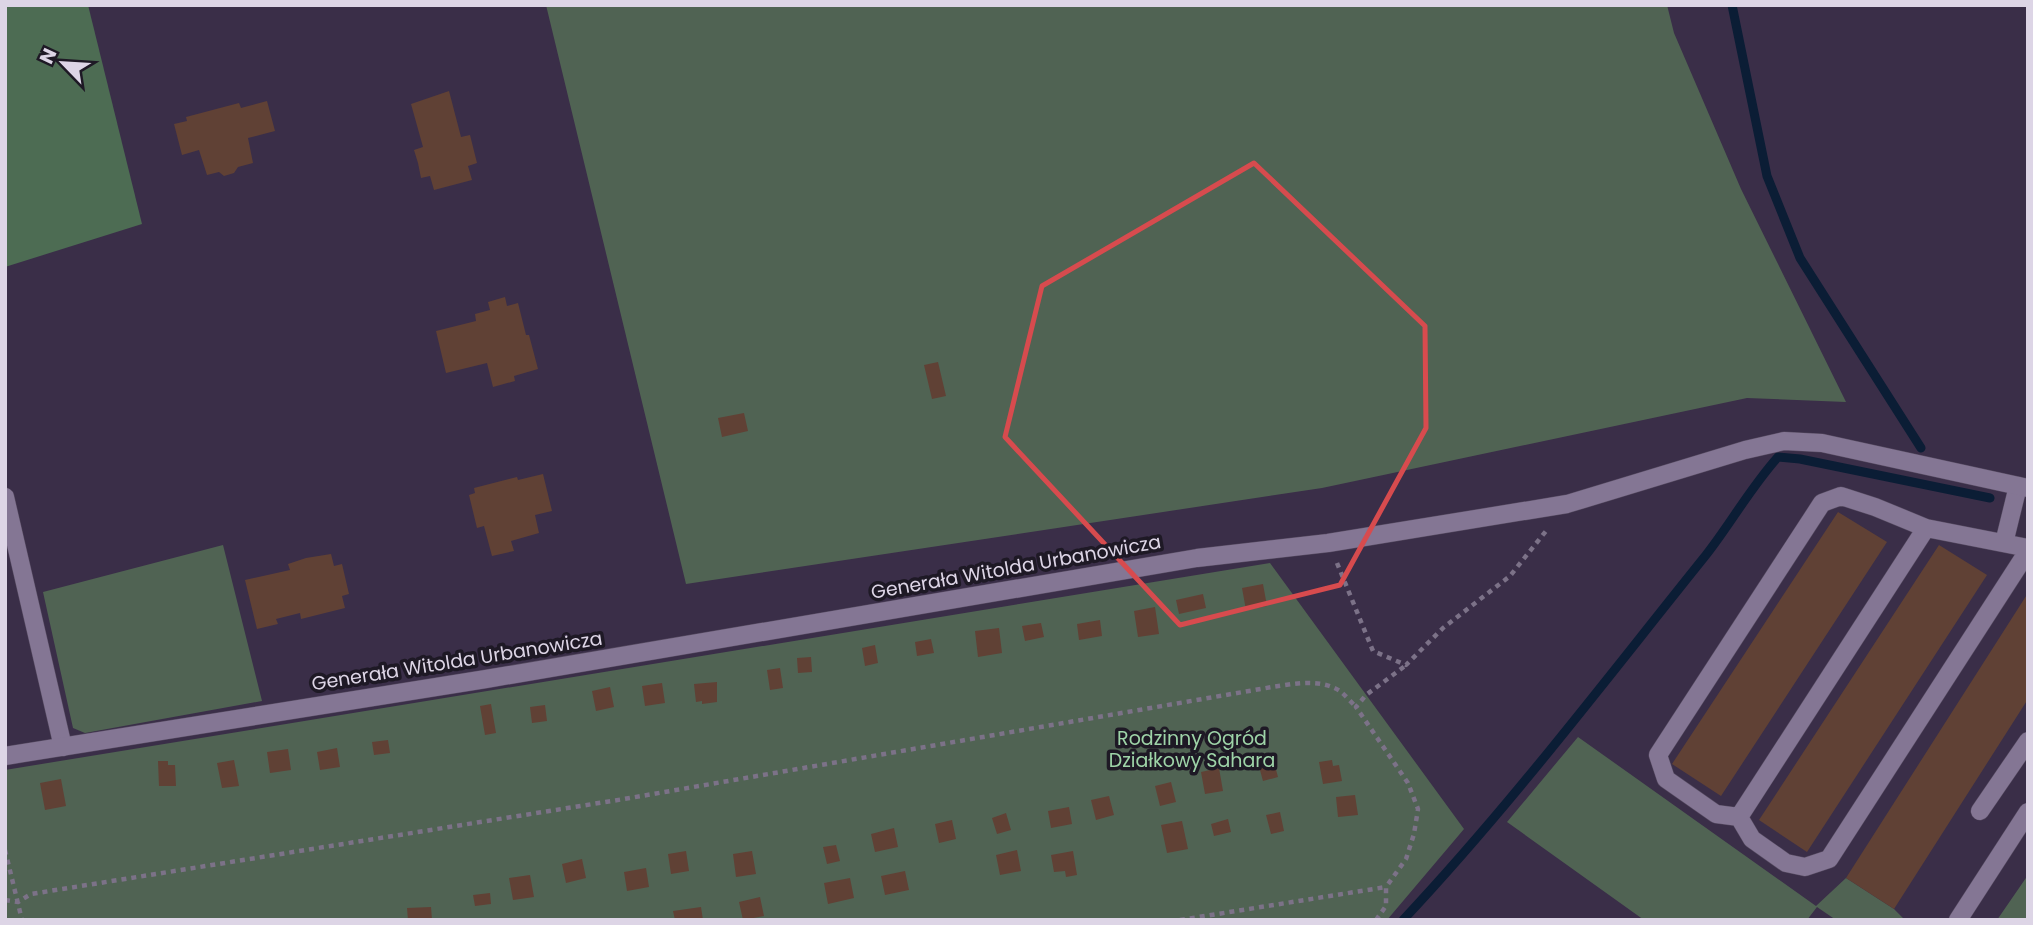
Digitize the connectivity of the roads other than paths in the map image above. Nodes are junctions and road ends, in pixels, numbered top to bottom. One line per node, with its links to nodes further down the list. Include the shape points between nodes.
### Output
1 (2023, 487): 4 (street); 7 (street, Generała Witolda Urbanowicza, via 1822,443 1784,441 1567,504 1328,543 1196,558)
2 (5, 497): 7 (street)
3 (1926, 528): 4 (street); 11 (street); 11 (street, via 1841,496 1822,503 1658,755 1666,779 1716,814)
4 (2004, 543): 5 (street)
5 (2028, 549): 11 (street, via 1829,859 1805,867 1786,863 1752,839)
6 (2028, 741): 9 (street)
7 (63, 747): 8 (street, Generała Witolda Urbanowicza)
8 (5, 756)
9 (1980, 811)
10 (2028, 812): 12 (street)
11 (1739, 817)
12 (2021, 838): 13 (street)
13 (1958, 920)

